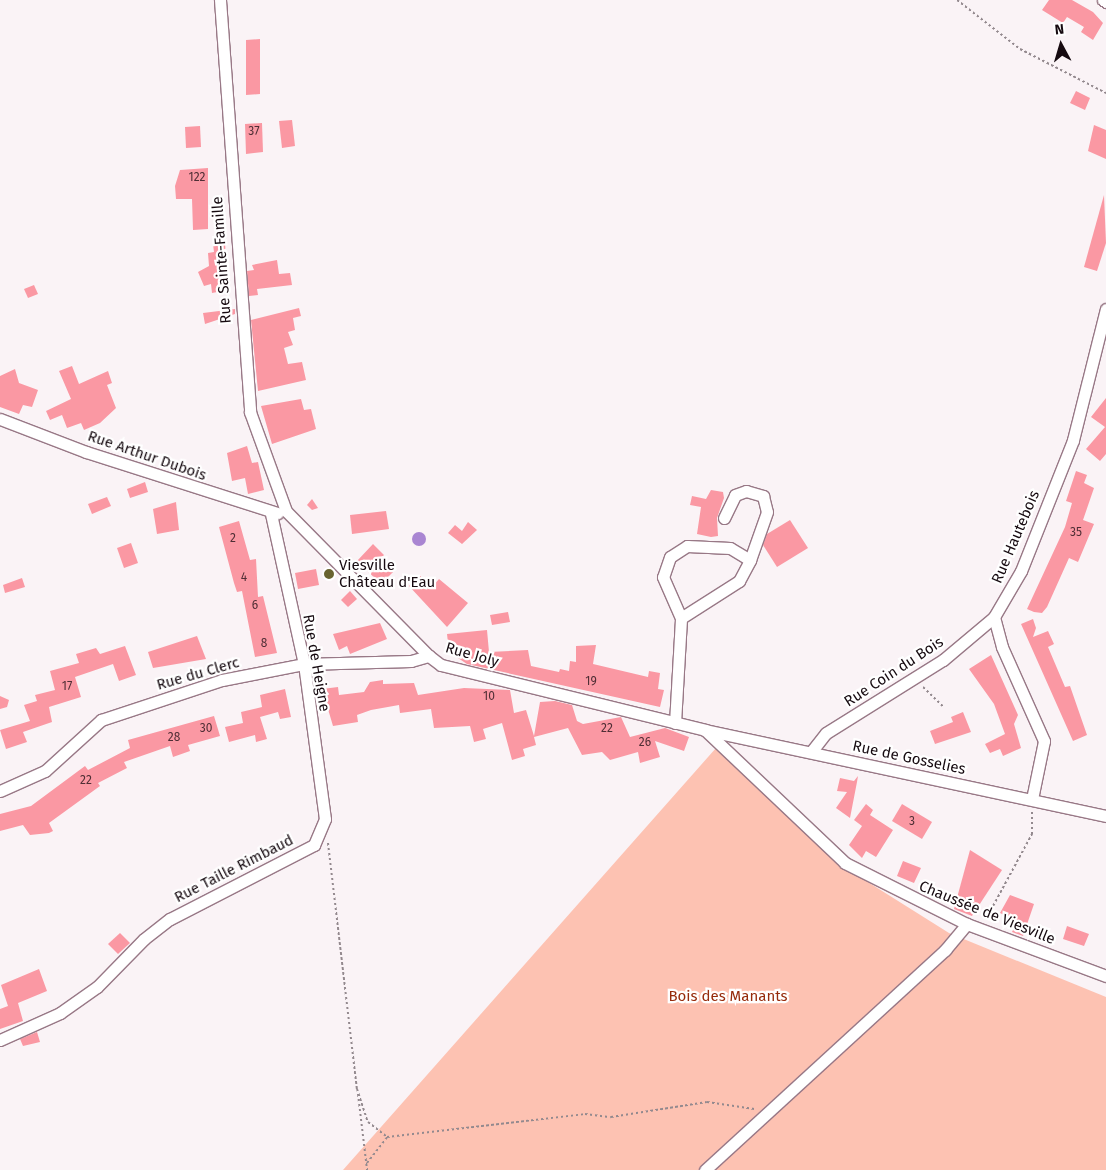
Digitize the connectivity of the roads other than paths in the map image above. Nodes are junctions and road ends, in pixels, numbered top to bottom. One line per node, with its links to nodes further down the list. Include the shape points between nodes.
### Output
1 (220, 0): 6 (street, Rue Sainte-Famille, via 250,412)
2 (1103, 0): 3 (street)
3 (1106, 2)
4 (1106, 309): 10 (street, Rue Hautebois, via 1073,440 1021,571)
5 (0, 419): 7 (street, Rue Arthur Dubois)
6 (286, 511): 7 (street); 12 (street, Rue Joly)
7 (271, 514): 13 (street, Rue de Heigne)
8 (724, 518): 9 (street, via 735,496 746,491 763,496 766,512)
9 (750, 560): 11 (street, via 739,581); 11 (street, via 730,548 687,546 670,557 663,577)
10 (994, 617): 16 (street, Rue Coin du Bois, via 918,676 826,733); 18 (street, via 1002,647 1044,741)
11 (681, 618): 14 (street)
12 (429, 656): 13 (street, Rue du Clerc, via 411,661); 14 (street, Rue Joly, via 441,665)
13 (304, 664): 17 (street, Rue du Clerc, via 222,680 101,720 45,771); 20 (street, Rue de Heigne)
14 (675, 722): 15 (street, Rue Joly)
15 (705, 730): 16 (street, Rue de Gosselies); 21 (street, Chaussée de Viesville, via 845,863)
16 (811, 752): 18 (street, Rue de Gosselies)
17 (0, 791)
18 (1032, 799): 19 (street, Rue de Gosselies)
19 (1106, 816)
20 (324, 819): 23 (street, Rue Taille Rimbaud, via 314,845 170,919 97,987 46,1020)
21 (967, 924): 22 (street, Chaussée de Viesville); 24 (street, via 946,950)
22 (1106, 976)
23 (0, 1040)
24 (705, 1170)

